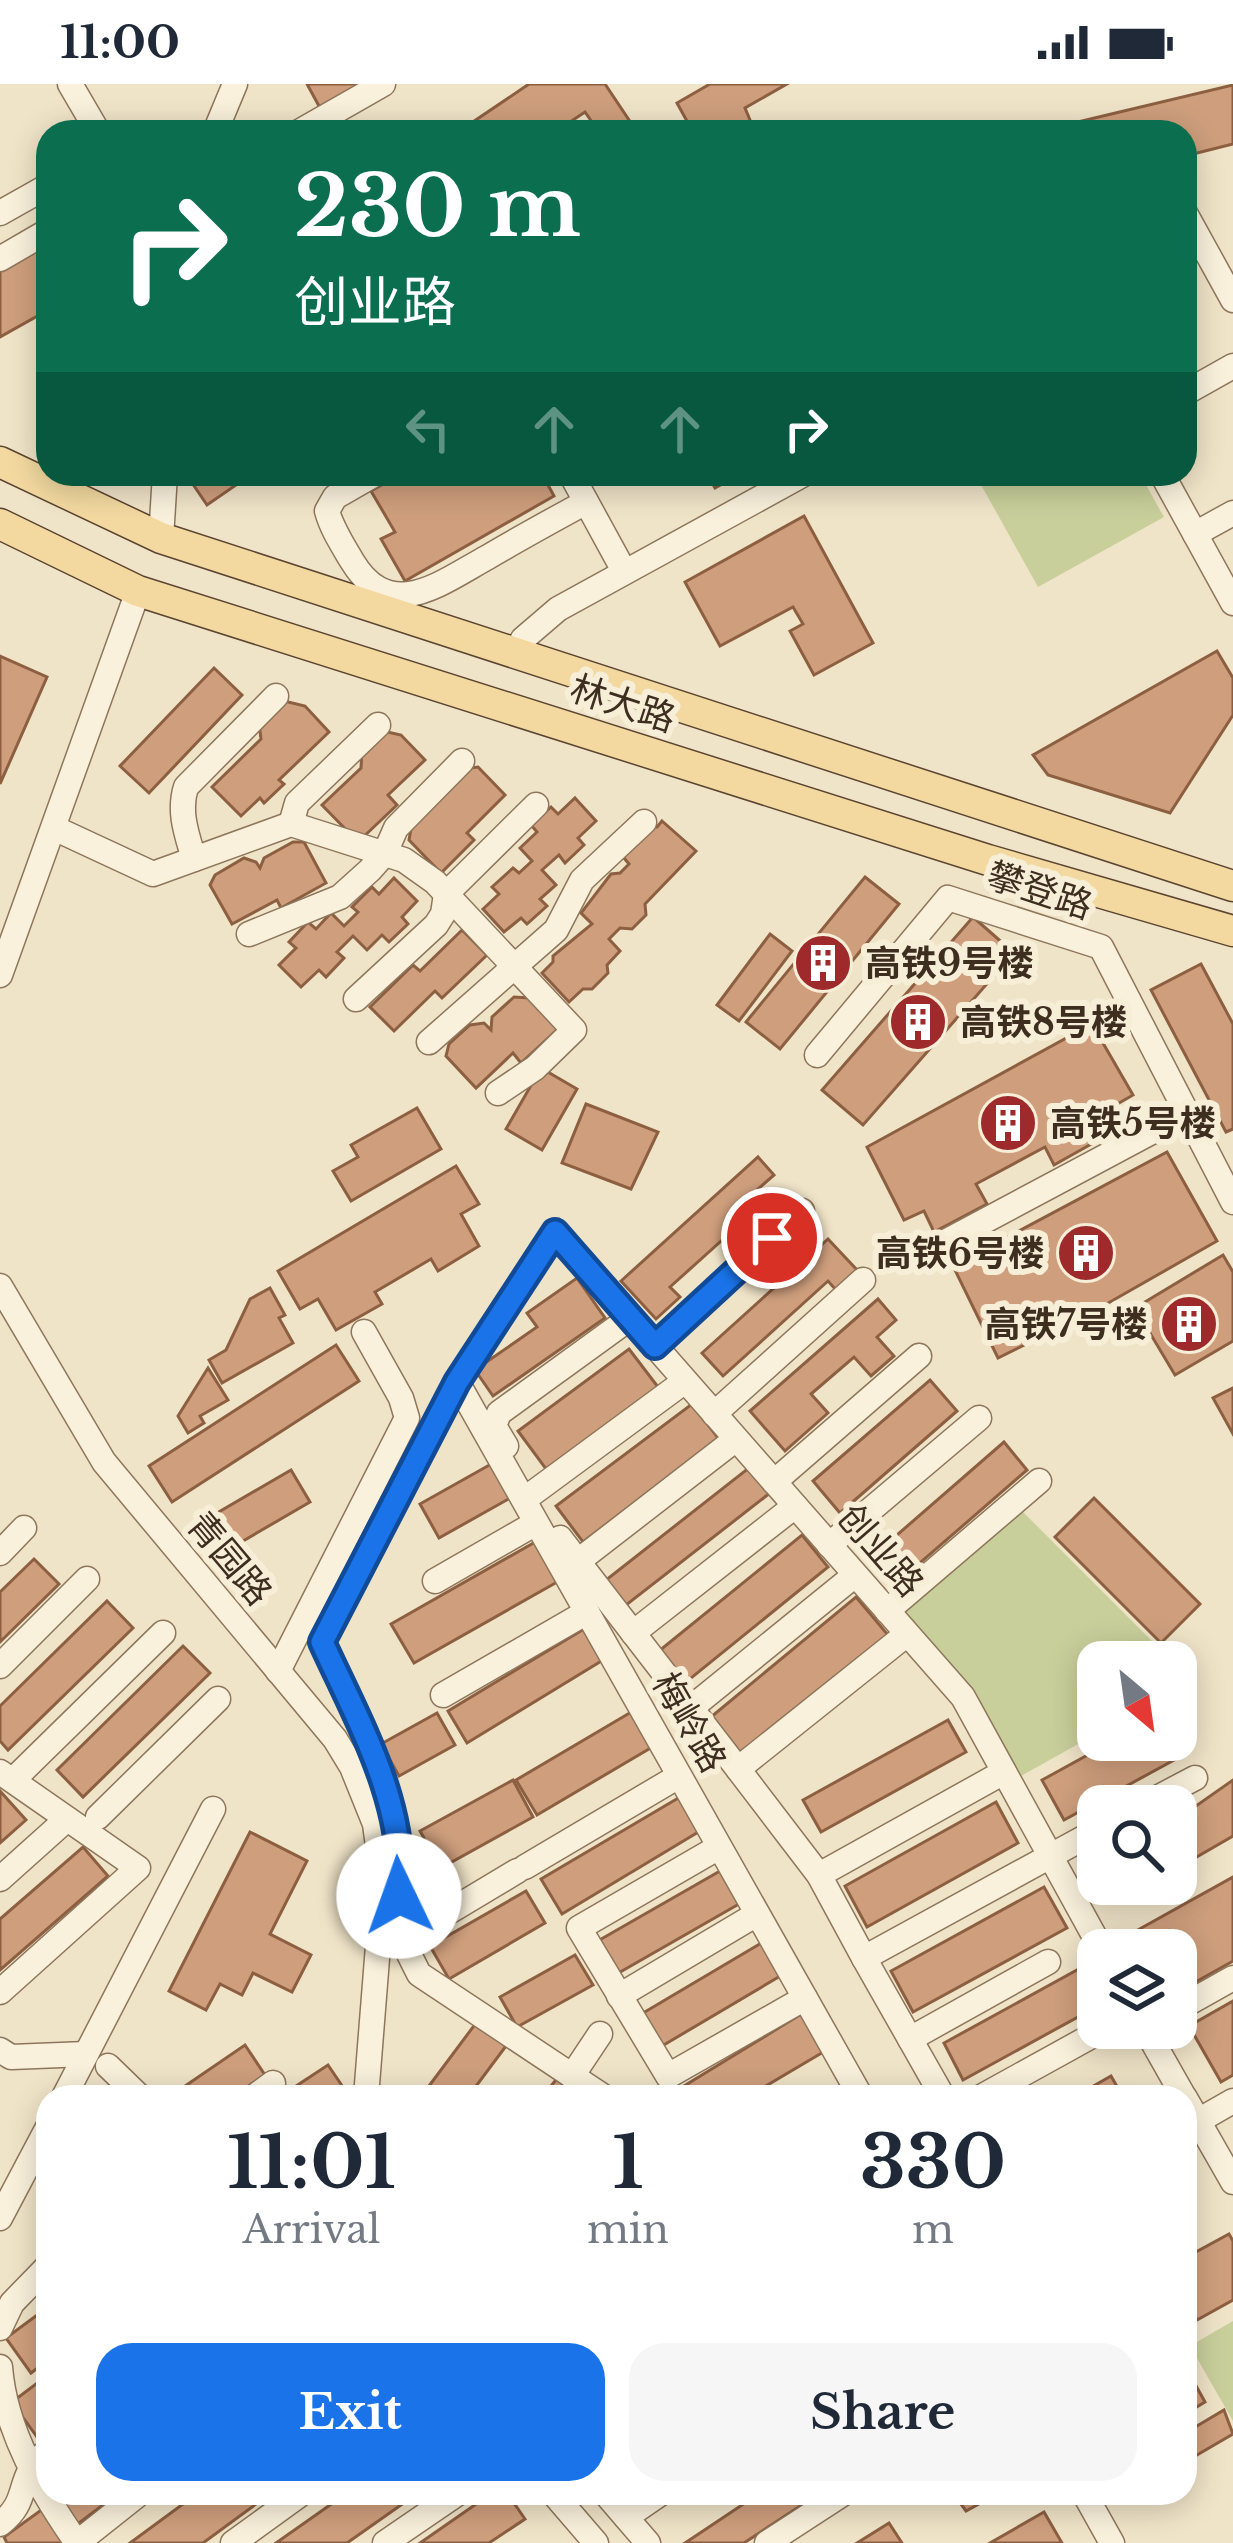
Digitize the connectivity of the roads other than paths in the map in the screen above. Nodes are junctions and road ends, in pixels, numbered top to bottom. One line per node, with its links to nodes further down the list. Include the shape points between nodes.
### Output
1 (70, 84): 4 (street)
2 (236, 84): 5 (street)
3 (383, 84): 6 (street)
4 (91, 120)
5 (220, 120)
6 (319, 120)
7 (36, 193): 8 (street)
8 (0, 213)
9 (1197, 235): 12 (street)
10 (36, 238): 11 (street)
11 (0, 259)
12 (1233, 300)
13 (1233, 366): 14 (street)
14 (1197, 386)
15 (0, 462): 16 (main road)
16 (36, 479)
17 (51, 486): 27 (main road)
18 (164, 486): 27 (street)
19 (354, 486): 23 (street, via 327,511 332,526 366,584 410,595)
20 (577, 486): 23 (street)
21 (782, 486): 28 (street)
22 (1169, 486): 26 (street)
23 (586, 502): 28 (street)
24 (1233, 514): 26 (street)
25 (0, 524): 29 (main road, 林大路)
26 (1195, 534): 30 (street)
27 (161, 538): 31 (main road)
28 (625, 571): 31 (street, via 557,609)
29 (138, 591): 38 (street); 43 (main road, 林大路)
30 (1233, 603)
31 (514, 653): 41 (main road)
32 (276, 697): 40 (street, via 186,788 184,827)
33 (378, 725): 37 (street, via 297,803)
34 (462, 761): 39 (street, via 396,828)
35 (536, 805): 42 (street)
36 (644, 822): 45 (street, via 582,880 556,929)
37 (291, 824): 39 (street); 40 (street)
38 (54, 828): 40 (street, via 153,874); 46 (street)
39 (385, 854): 42 (street); 44 (street, via 340,897)
40 (194, 859)
41 (1233, 886)
42 (446, 894): 45 (street); 47 (street, via 436,925)
43 (1233, 931)
44 (249, 934)
45 (515, 968): 48 (street); 50 (street, via 574,1030)
46 (0, 975)
47 (356, 999)
48 (428, 1042)
49 (817, 1054): 51 (street, 攀登路, via 947,898 1101,947)
50 (498, 1093)
51 (1187, 1113): 52 (street, 攀登路); 55 (street)
52 (1224, 1160): 53 (street, 攀登路)
53 (1233, 1202)
54 (802, 1211): 60 (street)
55 (945, 1243)
56 (863, 1280): 64 (street)
57 (0, 1286): 85 (street, 青园路, via 104,1462)
58 (630, 1318): 60 (street, 创业路); 63 (street, 创业路, via 555,1232); 69 (street, via 494,1419)
59 (364, 1332): 85 (street, via 406,1418)
60 (655, 1346): 62 (street, 创业路)
61 (919, 1356): 68 (street)
62 (686, 1381): 64 (street, 创业路); 69 (street)
63 (457, 1382): 71 (street, 梅岭路); 119 (street, via 322,1642 383,1778 402,1864 396,1928 419,1974)
64 (714, 1414): 66 (street, 创业路)
65 (979, 1418): 73 (street)
66 (736, 1439): 68 (street, 创业路); 75 (street)
67 (1039, 1480): 79 (street)
68 (774, 1482): 70 (street, 创业路)
69 (533, 1492): 75 (street)
70 (795, 1506): 73 (street, 创业路); 82 (street)
71 (536, 1522): 78 (street); 80 (street, 梅岭路)
72 (25, 1528): 74 (street)
73 (829, 1545): 76 (street, 创业路)
74 (0, 1553)
75 (578, 1562): 82 (street)
76 (855, 1575): 79 (street, 创业路); 88 (street)
77 (87, 1580): 84 (street)
78 (435, 1581)
79 (886, 1611): 83 (street, 创业路)
80 (587, 1612): 86 (street); 92 (street, 梅岭路)
81 (163, 1633): 91 (street)
82 (633, 1634): 88 (street)
83 (907, 1634): 89 (street); 90 (street, 创业路, via 963,1697)
84 (0, 1666)
85 (278, 1670): 122 (street, 青园路, via 352,1767 381,1851)
86 (443, 1695)
87 (218, 1699): 96 (street)
88 (691, 1708): 89 (street)
89 (738, 1769): 101 (street)
90 (1004, 1772): 100 (street, 创业路); 101 (street)
91 (7, 1776): 97 (street)
92 (679, 1776): 99 (street, 梅岭路); 103 (street)
93 (1195, 1778): 94 (street)
94 (1182, 1785)
95 (213, 1809): 118 (street)
96 (98, 1817)
97 (67, 1819): 102 (street); 109 (street, via 138,1868)
98 (1077, 1841): 100 (street)
99 (719, 1846): 104 (street, 梅岭路); 110 (street, via 579,1928)
100 (1050, 1855): 105 (street, 创业路); 106 (street)
101 (819, 1875): 106 (street)
102 (0, 1879)
103 (447, 1913)
104 (757, 1914): 110 (street); 111 (street, 梅岭路)
105 (1091, 1929)
106 (865, 1958): 114 (street)
107 (1048, 1962): 114 (street)
108 (1233, 1978): 112 (street)
109 (0, 1991)
110 (619, 1996): 111 (street, via 668,2077)
111 (805, 1998): 124 (street, 梅岭路)
112 (1197, 1998)
113 (600, 2033): 119 (street)
114 (910, 2039): 125 (street)
115 (1077, 2044): 126 (street)
116 (1157, 2049): 127 (street)
117 (4, 2059): 118 (street)
118 (97, 2060): 120 (street); 121 (street)
119 (572, 2076): 123 (street)
120 (75, 2085)
121 (126, 2085)
122 (366, 2085)
123 (586, 2085)
124 (853, 2085)
125 (936, 2085)
126 (1002, 2085)
127 (1177, 2085)
128 (1233, 2101): 129 (street)
129 (1197, 2105)
130 (1197, 2120): 132 (street)
131 (36, 2150): 133 (street)
132 (1233, 2182)
133 (0, 2218)
134 (36, 2278): 135 (street)
135 (0, 2328)
136 (0, 2367): 137 (street)
137 (36, 2452)
138 (36, 2465): 149 (street, via 16,2512)
139 (60, 2505): 140 (street, via 77,2543)
140 (125, 2505)
141 (287, 2505): 150 (street)
142 (441, 2505): 151 (street)
143 (563, 2505): 152 (street)
144 (616, 2505): 148 (street)
145 (644, 2505): 148 (street)
146 (825, 2505): 154 (street)
147 (1091, 2505): 155 (street)
148 (626, 2517): 153 (street)
149 (0, 2524)
150 (244, 2540)
151 (386, 2543)
152 (596, 2543)
153 (648, 2543)
154 (766, 2543)
155 (1112, 2543)

